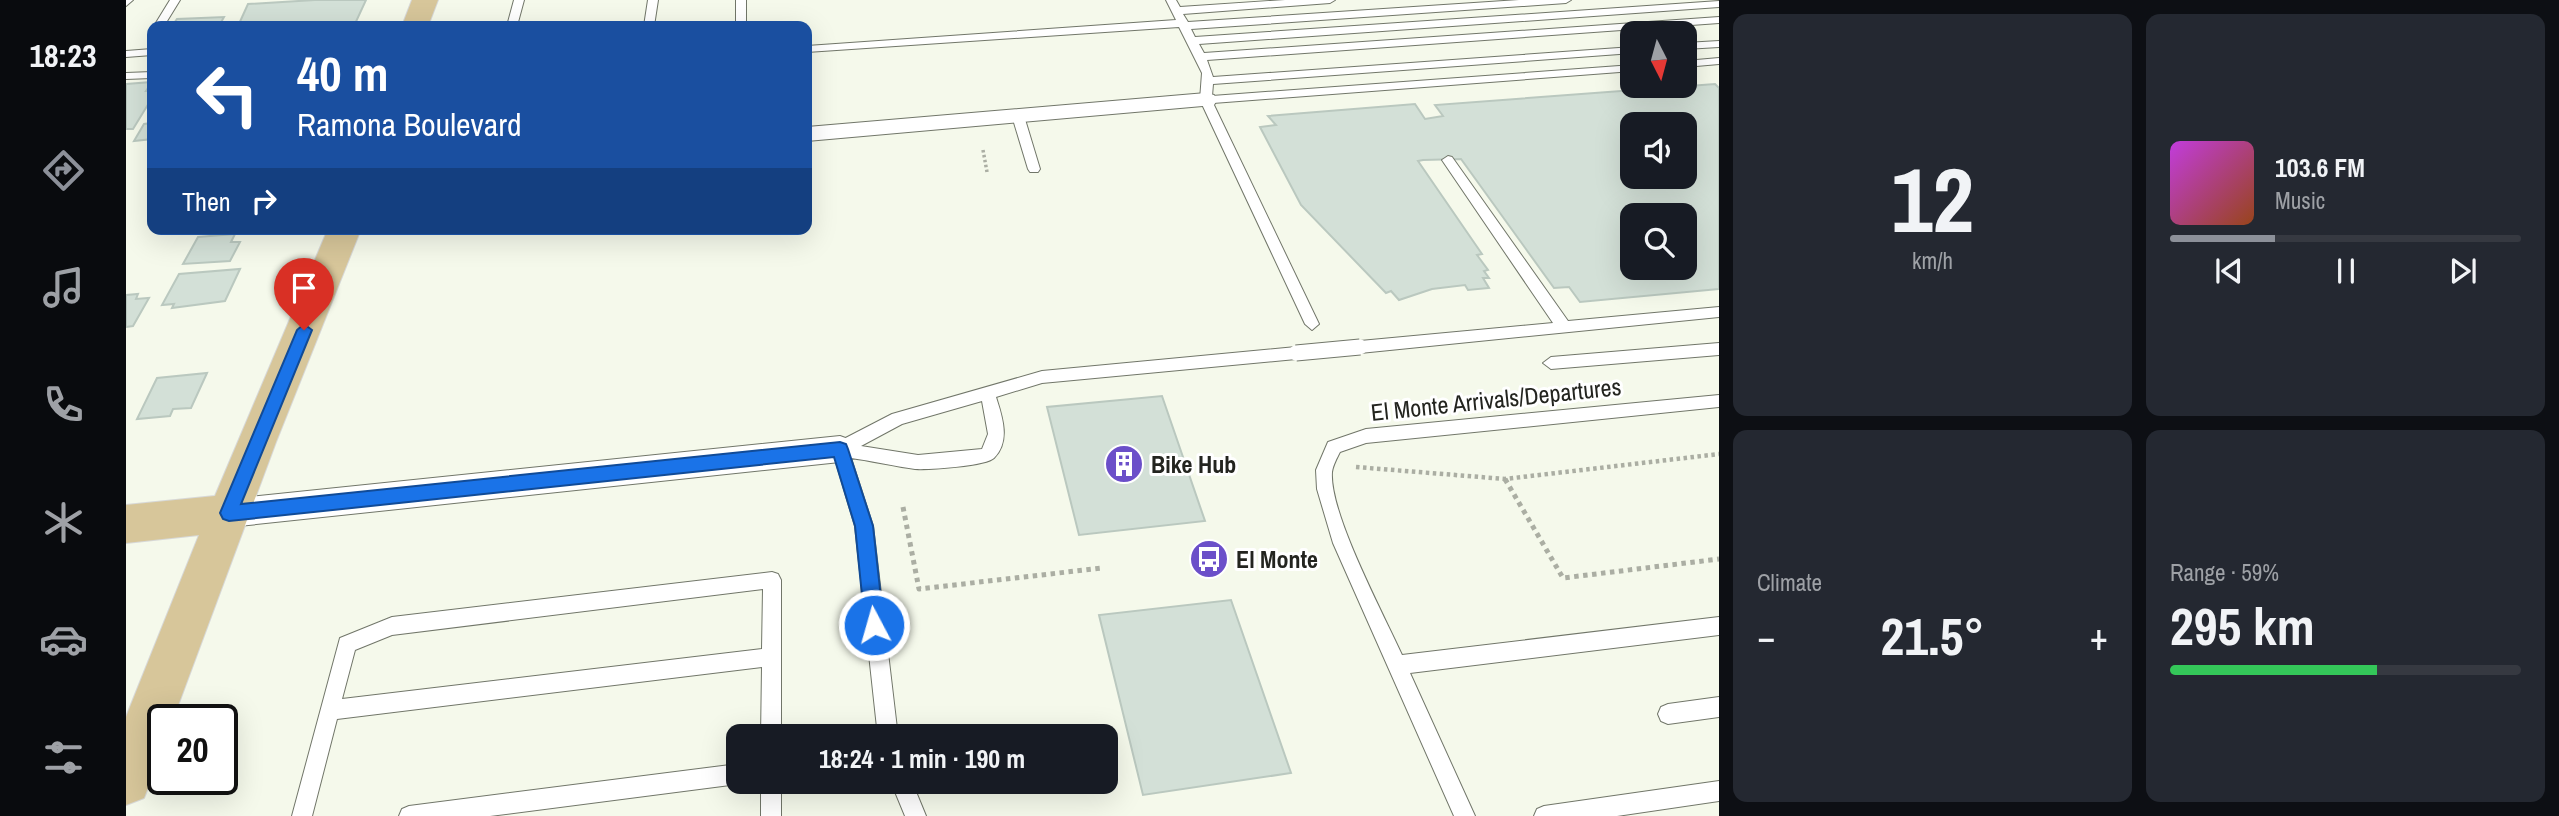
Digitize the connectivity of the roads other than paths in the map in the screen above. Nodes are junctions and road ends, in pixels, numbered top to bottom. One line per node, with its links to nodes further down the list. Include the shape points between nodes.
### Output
1 (176, 0): 14 (lane)
2 (425, 0): 15 (main road)
3 (519, 0): 16 (lane)
4 (653, 0): 17 (lane)
5 (741, 0): 18 (lane)
6 (1232, 0): 26 (lane)
7 (1330, 0): 26 (lane)
8 (1457, 0): 26 (lane)
9 (1566, 0): 26 (lane)
10 (1671, 0): 26 (lane)
11 (1719, 4): 26 (lane)
12 (1719, 12): 26 (lane)
13 (1719, 20): 26 (lane)
14 (162, 21)
15 (417, 21)
16 (513, 21)
17 (650, 21)
18 (741, 21)
19 (1719, 28): 20 (lane)
20 (1698, 29)
21 (1620, 34): 26 (lane)
22 (1719, 36): 23 (lane)
23 (1698, 37)
24 (1620, 42): 26 (lane)
25 (1719, 44): 27 (lane)
26 (1192, 45): 28 (lane); 29 (lane); 34 (lane); 37 (lane); 40 (street); 46 (lane)
27 (1698, 45)
28 (812, 49)
29 (1620, 50)
30 (147, 52): 31 (lane)
31 (126, 54)
32 (1719, 54): 33 (lane)
33 (1698, 55)
34 (1620, 60)
35 (1719, 61): 36 (lane)
36 (1698, 63)
37 (1620, 67)
38 (147, 75): 39 (lane)
39 (126, 76)
40 (1018, 116): 41 (street); 43 (lane)
41 (812, 134)
42 (1448, 160): 47 (lane, via 1496,218)
43 (1034, 169)
44 (343, 235): 53 (main road)
45 (1719, 312): 47 (lane)
46 (1312, 324)
47 (1564, 327): 50 (lane, bridge, via 1042,377)
48 (1719, 349): 49 (lane)
49 (1551, 363)
50 (987, 392): 52 (lane, via 898,419); 52 (lane, via 997,439 985,456 918,462)
51 (1719, 401): 57 (lane, El Monte Arrivals/Departures, via 1366,436 1334,447 1324,470 1325,489 1342,542)
52 (840, 449): 53 (street); 62 (lane, via 864,526)
53 (229, 513): 54 (main road); 64 (main road)
54 (126, 524)
55 (1719, 626): 57 (lane)
56 (770, 657): 59 (lane); 59 (lane, via 772,580 660,592 392,626 348,644); 61 (lane)
57 (1398, 664): 72 (lane)
58 (1719, 707): 60 (lane)
59 (330, 710): 68 (lane)
60 (1668, 714)
61 (771, 724)
62 (887, 724)
63 (726, 776): 69 (lane)
64 (126, 780)
65 (1719, 791): 73 (lane)
66 (771, 794): 70 (lane)
67 (906, 794): 71 (lane)
68 (302, 816)
69 (409, 816)
70 (771, 816)
71 (916, 816)
72 (1465, 816)
73 (1544, 816)

